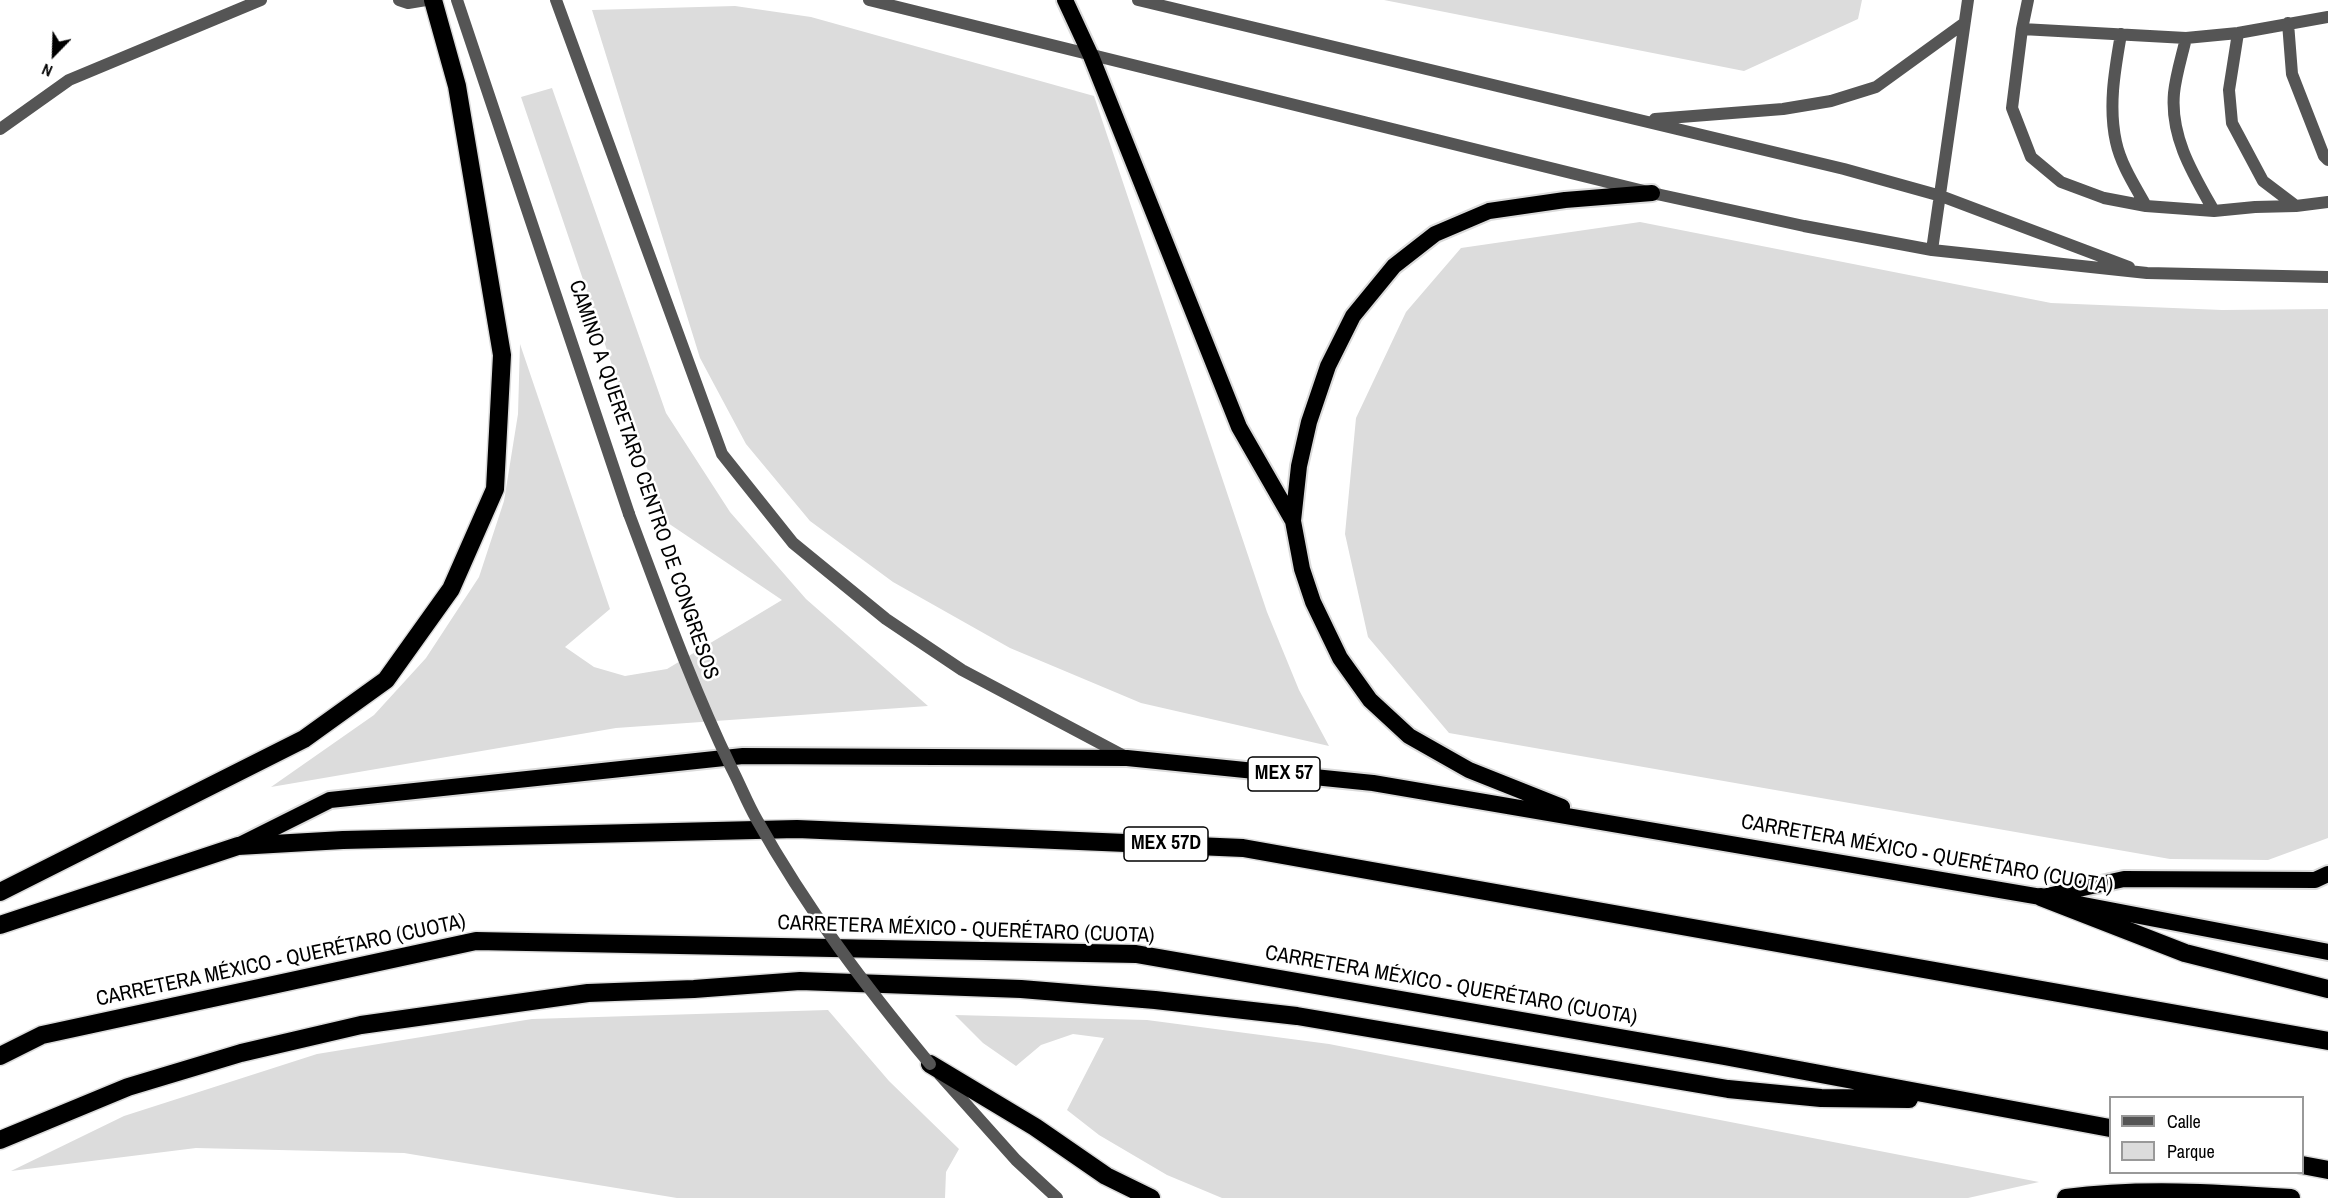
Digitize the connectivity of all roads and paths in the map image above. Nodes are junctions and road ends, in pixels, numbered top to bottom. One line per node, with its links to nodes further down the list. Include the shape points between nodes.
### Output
1 (261, 0): 21 (street, via 69,80)
2 (399, 0): 3 (street)
3 (426, 0)
4 (433, 0): 37 (highway, via 457,86 502,355 495,489 451,589 386,680 304,739)
5 (457, 0): 44 (street, CAMINO A QUERETARO CENTRO DE CONGRESOS, bridge, via 629,514 711,725 756,819 816,918)
6 (556, 0): 33 (street, via 722,454 793,543 886,619 962,670)
7 (869, 0): 19 (street)
8 (1065, 0): 19 (highway)
9 (1138, 0): 20 (street)
10 (1968, 0): 14 (street)
11 (2028, 0): 15 (street)
12 (2328, 17): 13 (street)
13 (2288, 23): 16 (street); 22 (street, via 2292,74)
14 (1963, 24): 20 (street, via 1876,87 1831,101 1783,109); 24 (street)
15 (2022, 29): 17 (street); 26 (street, via 2012,108 2031,157 2061,182 2104,198)
16 (2238, 33): 18 (street); 27 (street, via 2229,90 2232,123 2263,181)
17 (2121, 34): 18 (street); 26 (street, via 2112,87 2116,141 2127,172)
18 (2186, 38): 28 (street, via 2174,93 2176,132 2190,169)
19 (1091, 56): 23 (street); 32 (highway, via 1239,427)
20 (1642, 120): 24 (street)
21 (0, 129)
22 (2328, 160)
23 (1652, 193): 29 (street); 32 (highway, via 1489,211 1435,234 1394,266 1353,316 1328,366 1308,422)
24 (1941, 196): 29 (street); 30 (street)
25 (2328, 202): 27 (street)
26 (2146, 206): 28 (street)
27 (2295, 206): 28 (street)
28 (2214, 211)
29 (1932, 250): 30 (street)
30 (2147, 273): 31 (street)
31 (2328, 277)
32 (1293, 521): 34 (highway, via 1313,602 1340,658 1370,700 1409,736 1469,770)
33 (1126, 758): 34 (highway, CARRETERA MÉXICO - QUERÉTARO (CUOTA) / MEX 57, via 1373,783); 35 (highway, CARRETERA MÉXICO - QUERÉTARO (CUOTA) / MEX 57, via 743,756 330,800)
34 (1590, 819): 38 (highway, CARRETERA MÉXICO - QUERÉTARO (CUOTA) / MEX 57)
35 (238, 846): 39 (highway, CARRETERA MÉXICO - QUERÉTARO (CUOTA) / MEX 57D); 42 (highway, CARRETERA MÉXICO - QUERÉTARO (CUOTA) / MEX 57D, via 797,829 1243,848)
36 (2328, 874): 38 (highway, via 2315,880 2124,879)
37 (0, 892)
38 (2041, 897): 40 (highway, CARRETERA MÉXICO - QUERÉTARO (CUOTA) / MEX 57); 41 (highway, via 2185,953)
39 (0, 925)
40 (2328, 952)
41 (2328, 989)
42 (2328, 1041)
43 (0, 1056): 45 (highway, CARRETERA MÉXICO - QUERÉTARO (CUOTA), via 42,1035 476,941 1136,954)
44 (930, 1064): 50 (street, CAMINO A QUERETARO CENTRO DE CONGRESOS, via 1016,1160); 51 (highway, via 1106,1176)
45 (2012, 1110): 46 (highway, CARRETERA MÉXICO - QUERÉTARO (CUOTA)); 47 (highway, via 1919,1099 1821,1098 1728,1089 1297,1016 1155,1000 1021,989 800,981 588,993 361,1025 241,1053 128,1087)
46 (2109, 1128)
47 (0, 1140)
48 (2304, 1165): 49 (highway)
49 (2328, 1170)
50 (1057, 1198)
51 (1151, 1198)
52 (2066, 1198): 53 (highway, via 2092,1194 2215,1193)
53 (2291, 1198)

